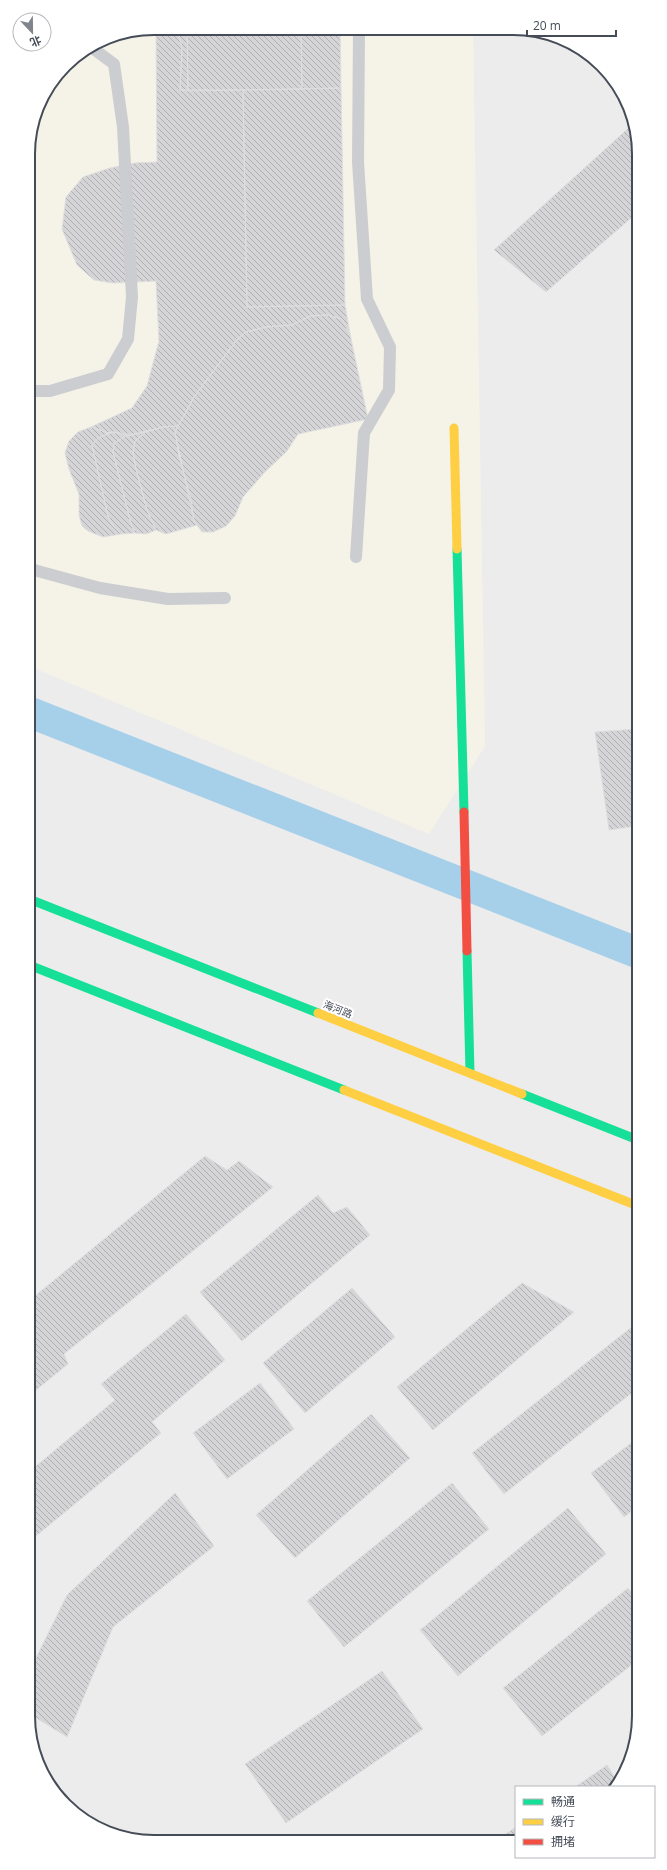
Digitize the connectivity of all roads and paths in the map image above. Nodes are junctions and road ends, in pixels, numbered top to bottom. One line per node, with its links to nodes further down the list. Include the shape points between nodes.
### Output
1 (359, 35): 5 (lane, via 358,162 367,299 390,347 389,390 364,433)
2 (96, 51): 3 (lane, via 114,64 123,127 132,297 128,339 108,374 50,391)
3 (35, 391)
4 (454, 428): 10 (street)
5 (356, 557)
6 (35, 570): 7 (lane, via 100,588 168,598)
7 (225, 598)
8 (35, 900): 10 (street, 海河路)
9 (35, 967): 12 (street)
10 (470, 1073): 11 (street, 海河路)
11 (632, 1138)
12 (632, 1204)

